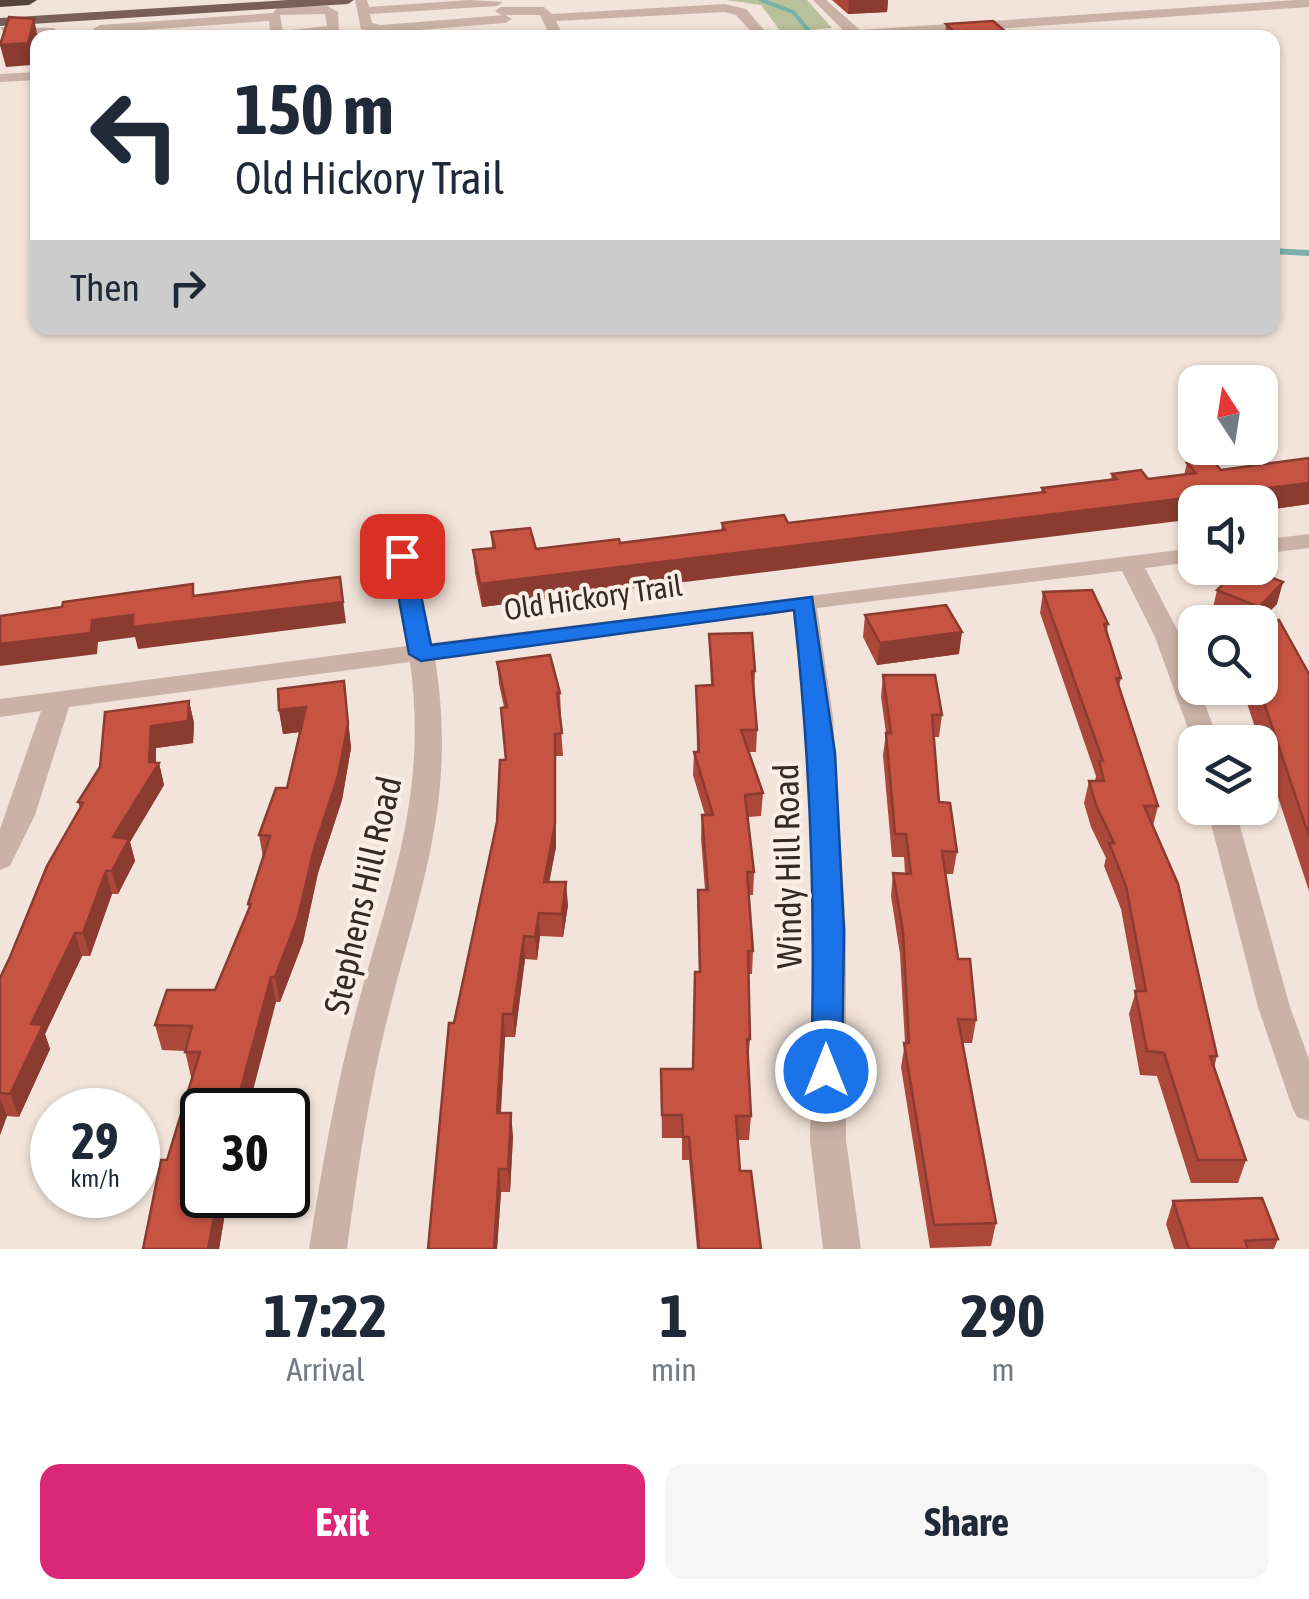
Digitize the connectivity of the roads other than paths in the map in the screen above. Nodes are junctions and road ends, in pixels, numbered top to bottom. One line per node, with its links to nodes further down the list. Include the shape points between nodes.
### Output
1 (29, 0): 8 (highway)
2 (348, 0): 15 (main road)
3 (819, 0): 26 (street)
4 (1062, 0): 19 (street)
5 (1095, 0): 7 (street)
6 (1213, 0): 12 (street)
7 (1142, 1): 17 (street)
8 (0, 2)
9 (1309, 3): 12 (street)
10 (365, 7): 16 (street, via 366,26 381,29); 22 (street, via 380,26)
11 (1023, 8): 13 (street)
12 (1227, 8): 17 (street)
13 (997, 10): 23 (street); 26 (street)
14 (1049, 10): 21 (street)
15 (277, 11): 20 (street); 24 (main road); 29 (street); 30 (street, via 327,10)
16 (502, 12): 18 (street, via 544,11)
17 (1160, 13): 19 (street)
18 (548, 18): 31 (street); 32 (street, via 724,8 741,12)
19 (1086, 18): 21 (street)
20 (229, 20): 24 (street); 28 (street)
21 (1062, 20): 23 (street)
22 (456, 21)
23 (1013, 23): 33 (street); 34 (street)
24 (186, 24): 25 (street)
25 (100, 27): 27 (main road)
26 (835, 28)
27 (5, 29): 35 (street)
28 (230, 30)
29 (277, 30)
30 (334, 30)
31 (554, 30)
32 (758, 30)
33 (931, 30)
34 (1022, 30)
35 (30, 31)
36 (0, 78): 37 (street)
37 (30, 83)
38 (30, 86): 39 (street)
39 (0, 92)
40 (1309, 540): 41 (street)
41 (1278, 544)
42 (402, 556): 46 (street, Stephens Hill Road)
43 (1178, 556): 44 (street, Old Hickory Trail)
44 (1130, 562): 45 (street, Old Hickory Trail); 49 (street, via 1168,637)
45 (804, 602): 46 (street, Old Hickory Trail); 54 (street, Windy Hill Road, via 820,718 830,931 828,1140)
46 (421, 654): 47 (street, Old Hickory Trail); 53 (street, Stephens Hill Road, via 430,756 426,804 376,999)
47 (58, 700): 48 (street, Old Hickory Trail); 51 (street)
48 (0, 708)
49 (1199, 725)
50 (1226, 825): 52 (street, via 1274,1007)
51 (0, 859)
52 (1309, 1106)
53 (328, 1249)
54 (842, 1249)

